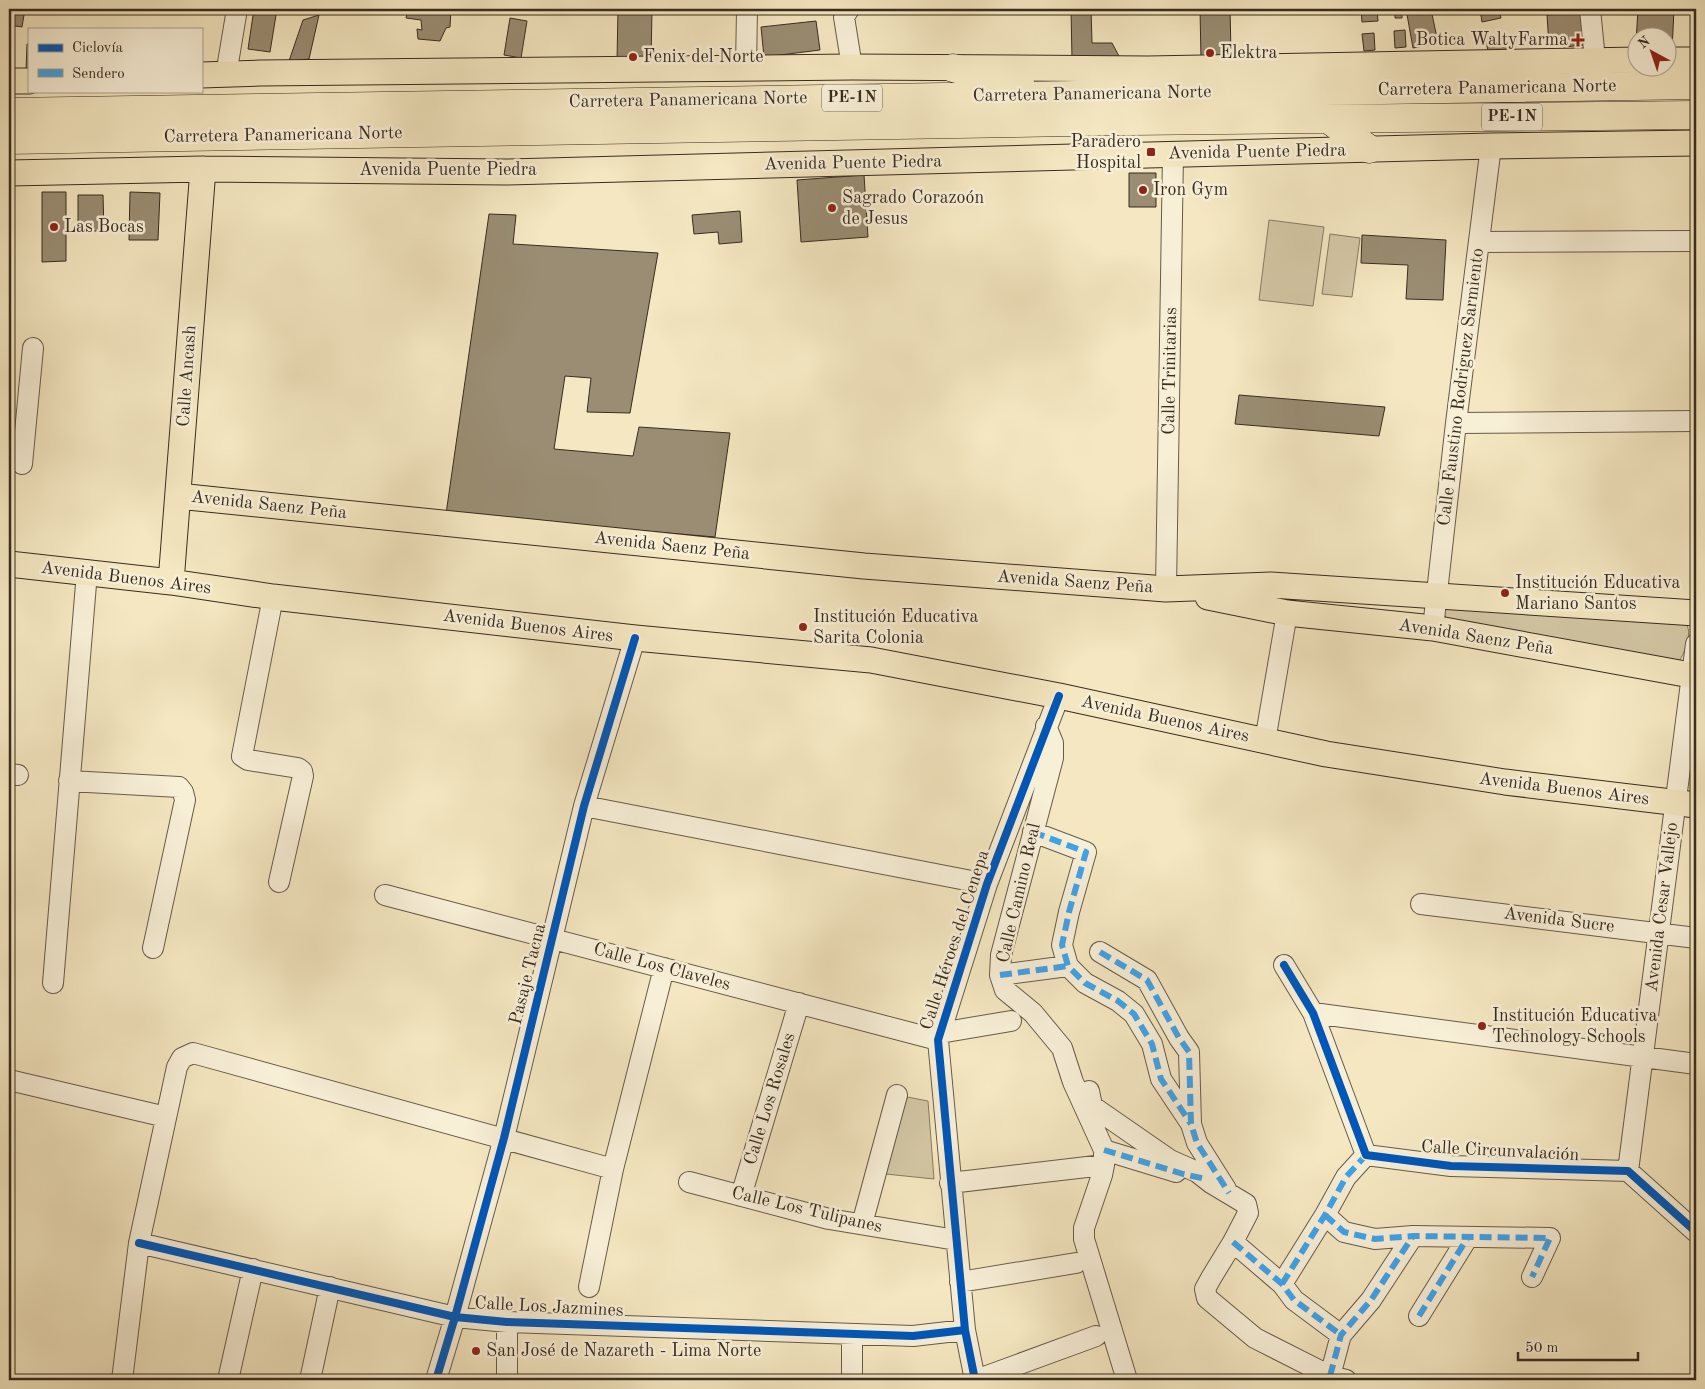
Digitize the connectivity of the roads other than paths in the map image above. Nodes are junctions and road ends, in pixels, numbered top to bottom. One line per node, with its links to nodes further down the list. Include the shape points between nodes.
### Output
1 (237, 9): 13 (street)
2 (747, 9): 10 (street)
3 (849, 9): 9 (street, via 844,16)
4 (1590, 9): 5 (street)
5 (1595, 60): 6 (main road); 11 (main road, via 1148,69)
6 (1628, 60)
7 (1678, 60): 8 (main road)
8 (1696, 60)
9 (852, 67): 10 (main road); 11 (main road)
10 (746, 68): 13 (main road)
11 (952, 68): 17 (highway, via 995,79)
12 (202, 75): 13 (main road)
13 (226, 75)
14 (9, 81): 15 (main road)
15 (28, 81)
16 (1696, 85): 17 (highway, Carretera Panamericana Norte / PE-1N)
17 (1089, 94): 18 (highway, Carretera Panamericana Norte / PE-1N)
18 (9, 112)
19 (1696, 115): 20 (highway, Carretera Panamericana Norte / PE-1N)
20 (1328, 119): 21 (highway, Carretera Panamericana Norte / PE-1N); 24 (highway)
21 (9, 140)
22 (1696, 143): 23 (main road, Avenida Puente Piedra)
23 (1491, 146): 24 (main road, Avenida Puente Piedra); 29 (street, Calle Faustino Rodriguez Sarmiento)
24 (1368, 149): 25 (main road, Avenida Puente Piedra)
25 (1173, 154): 26 (main road, Avenida Puente Piedra, via 506,172); 39 (street, Calle Trinitarias)
26 (203, 169): 27 (main road, Avenida Puente Piedra); 35 (main road, Calle Ancash)
27 (9, 173)
28 (1696, 241): 29 (street)
29 (1479, 242): 33 (street, Calle Faustino Rodriguez Sarmiento)
30 (33, 348): 32 (street)
31 (1696, 421): 33 (street)
32 (17, 423): 34 (street)
33 (1456, 423): 40 (street, Calle Faustino Rodriguez Sarmiento)
34 (22, 464)
35 (178, 496): 38 (main road, Calle Ancash); 39 (main road, Avenida Saenz Peña, via 864,566)
36 (9, 564): 37 (main road, Avenida Buenos Aires)
37 (87, 572): 38 (main road, Avenida Buenos Aires); 51 (street)
38 (171, 582): 41 (main road, Avenida Buenos Aires)
39 (1166, 588): 40 (main road, Avenida Saenz Peña, via 1271,585); 42 (main road, Avenida Saenz Peña)
40 (1436, 596): 43 (main road, Avenida Saenz Peña); 44 (street, Calle Faustino Rodriguez Sarmiento)
41 (274, 597): 45 (main road, Avenida Buenos Aires); 55 (street, via 242,756 302,771)
42 (1287, 612): 44 (main road, Avenida Saenz Peña); 50 (street)
43 (1696, 612)
44 (1433, 628): 47 (main road, Avenida Saenz Peña)
45 (635, 638): 48 (main road, Avenida Buenos Aires, via 871,660); 53 (street, Pasaje Tacna)
46 (1696, 644): 47 (street, Avenida Cesar Vallejo)
47 (1694, 675): 52 (street, Avenida Cesar Vallejo)
48 (1059, 696): 49 (street, Calle Héroes del Cenepa); 50 (main road, Avenida Buenos Aires)
49 (1046, 726): 54 (street, Calle Camino Real, via 1053,743 1053,758); 56 (street, Calle Héroes del Cenepa)
50 (1265, 741): 52 (main road, Avenida Buenos Aires, via 1326,754 1505,782)
51 (69, 782): 62 (street, via 179,787 183,792 185,800); 68 (street)
52 (1686, 804): 59 (street, Avenida Cesar Vallejo)
53 (584, 806): 56 (street); 60 (street, Pasaje Tacna)
54 (1033, 832): 65 (street, via 1086,852 1062,945); 67 (street, Calle Camino Real, via 1001,955)
55 (279, 882)
56 (987, 884): 72 (street, Calle Héroes del Cenepa)
57 (386, 895): 60 (street, Calle Los Claveles)
58 (1421, 904): 59 (street, Avenida Sucre)
59 (1659, 932): 61 (street, Avenida Sucre); 74 (street, Avenida Cesar Vallejo)
60 (552, 938): 66 (street, Calle Los Claveles); 80 (street, Pasaje Tacna)
61 (1696, 938)
62 (153, 948)
63 (1100, 952): 79 (street, via 1146,980 1189,1052)
64 (1284, 965): 70 (street)
65 (1068, 966): 67 (street); 79 (street, via 1085,983 1134,1014 1152,1044 1161,1079)
66 (664, 968): 69 (street, Calle Los Claveles); 83 (street)
67 (1000, 975): 73 (street, Calle Camino Real, via 1004,990 1033,1013)
68 (53, 983)
69 (799, 1003): 72 (street, Calle Los Claveles); 89 (street, Calle Los Rosales)
70 (1313, 1013): 74 (street); 81 (street)
71 (1011, 1022): 72 (street)
72 (939, 1036): 87 (street, Calle Héroes del Cenepa)
73 (1062, 1048): 82 (street, Calle Camino Real); 85 (street, via 1079,1069 1090,1092 1092,1106 1170,1160)
74 (1643, 1057): 75 (street); 84 (street, Avenida Cesar Vallejo)
75 (1696, 1064)
76 (9, 1080): 78 (street)
77 (897, 1096): 91 (street)
78 (166, 1117): 80 (street, via 177,1067 182,1058 193,1053); 97 (street)
79 (1192, 1124): 88 (street, via 1197,1143)
80 (504, 1138): 83 (street); 106 (street, Pasaje Tacna)
81 (1366, 1155): 84 (street, Calle Circunvalación, via 1451,1166); 90 (street, via 1346,1177)
82 (1104, 1157): 85 (street); 87 (street); 120 (street, via 1084,1228 1084,1239)
83 (612, 1169): 104 (street)
84 (1628, 1171): 92 (street)
85 (1206, 1179): 88 (street)
86 (689, 1182): 89 (street, Calle Los Tulipanes)
87 (950, 1183): 95 (street, Calle Héroes del Cenepa)
88 (1229, 1193): 96 (street, via 1246,1204 1248,1213)
89 (741, 1196): 91 (street, Calle Los Tulipanes, via 829,1219)
90 (1325, 1215): 93 (street, via 1344,1232 1352,1234 1375,1239); 102 (street)
91 (862, 1224): 95 (street, Calle Los Tulipanes)
92 (1696, 1232)
93 (1413, 1236): 94 (street); 110 (street, via 1371,1300)
94 (1468, 1237): 100 (street, via 1550,1238); 105 (street)
95 (956, 1240): 101 (street, Calle Héroes del Cenepa)
96 (1233, 1242): 102 (street); 112 (street, via 1211,1278 1206,1289 1207,1298 1255,1338)
97 (139, 1243): 99 (street, Calle Los Jazmines); 113 (street)
98 (1076, 1263): 101 (street)
99 (253, 1269): 103 (street, Calle Los Jazmines); 114 (street)
100 (1532, 1278)
101 (960, 1282): 108 (street, Calle Héroes del Cenepa)
102 (1282, 1284): 110 (street, via 1294,1300)
103 (330, 1287): 106 (street, Calle Los Jazmines); 115 (street)
104 (589, 1287)
105 (1419, 1316)
106 (455, 1317): 107 (street, Calle Los Jazmines); 116 (street, Pasaje Tacna)
107 (507, 1322): 109 (street, Calle Los Jazmines); 117 (street)
108 (965, 1330): 109 (street, Calle Los Jazmines, via 913,1336); 119 (street, Calle Héroes del Cenepa)
109 (852, 1334): 118 (street)
110 (1341, 1335): 112 (street)
111 (1096, 1336): 119 (street)
112 (1336, 1379)
113 (122, 1380)
114 (228, 1380)
115 (310, 1380)
116 (436, 1380)
117 (507, 1380)
118 (852, 1380)
119 (976, 1380)
120 (1127, 1380)

